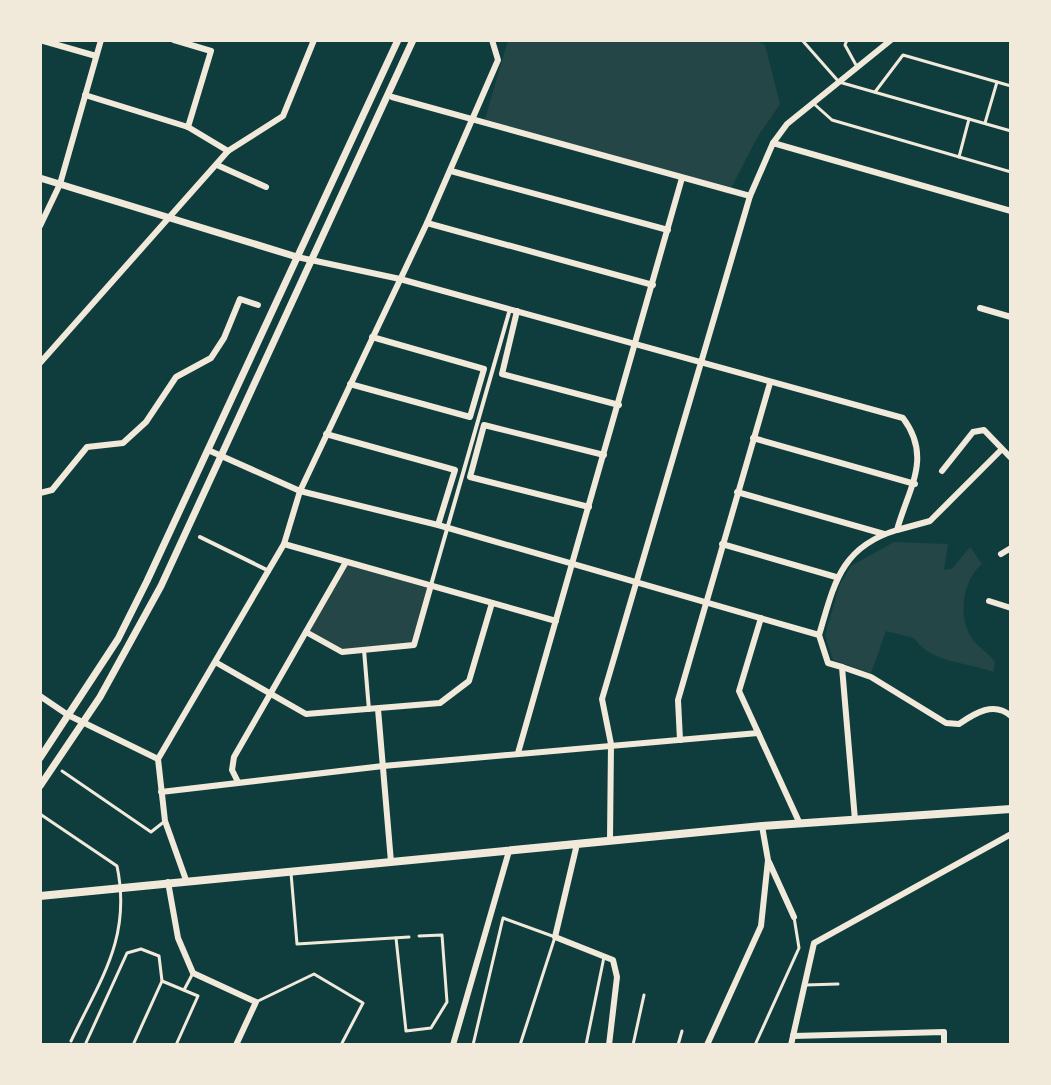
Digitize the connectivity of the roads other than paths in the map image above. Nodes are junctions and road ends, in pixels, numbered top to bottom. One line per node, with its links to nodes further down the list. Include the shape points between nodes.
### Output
1 (40, 40): 11 (street)
2 (101, 40): 11 (street)
3 (174, 40): 23 (street, via 211,51)
4 (314, 40): 26 (street, via 283,116)
5 (398, 40): 41 (street)
6 (413, 40): 42 (street)
7 (492, 40): 21 (street, via 498,60)
8 (802, 40): 13 (lane)
9 (847, 40): 12 (lane)
10 (891, 40): 12 (street)
11 (96, 56): 17 (street)
12 (857, 67): 13 (street)
13 (839, 82): 16 (lane); 19 (street)
14 (997, 82): 15 (lane); 16 (lane, via 903,55); 22 (lane)
15 (1011, 86)
16 (875, 92): 20 (lane)
17 (85, 95): 23 (street); 33 (street)
18 (392, 97): 21 (street)
19 (813, 103): 25 (street); 27 (lane, via 832,120)
20 (969, 119): 22 (lane); 27 (lane)
21 (473, 121): 29 (street); 32 (street)
22 (985, 123): 24 (lane)
23 (188, 127): 26 (street)
24 (1011, 131)
25 (773, 143): 35 (street); 36 (street)
26 (228, 151): 28 (street)
27 (959, 157): 30 (lane)
28 (217, 165): 34 (street); 37 (street)
29 (451, 171): 38 (street); 40 (street)
30 (1011, 172)
31 (40, 178): 33 (street)
32 (682, 178): 35 (street); 40 (street)
33 (60, 184): 37 (street); 39 (street)
34 (266, 187)
35 (750, 196): 52 (street)
36 (1011, 211)
37 (168, 215): 41 (street); 51 (street)
38 (427, 223): 43 (street); 44 (street)
39 (40, 226)
40 (668, 230): 44 (street)
41 (297, 257): 42 (street); 58 (street)
42 (311, 260): 43 (street); 61 (street)
43 (400, 279): 47 (street); 49 (street)
44 (653, 285): 50 (street)
45 (258, 305): 67 (street, via 240,299 211,358 176,377 146,422 123,443 87,447 52,490)
46 (980, 308): 48 (street)
47 (513, 310): 50 (street); 55 (street, via 502,374); 82 (street)
48 (1011, 317)
49 (372, 337): 54 (street); 54 (street, via 484,369 470,417)
50 (636, 344): 52 (street); 55 (street)
51 (40, 363)
52 (701, 364): 53 (street); 81 (street)
53 (770, 383): 57 (street); 64 (street, via 903,418 915,435)
54 (350, 384): 56 (street)
55 (619, 405): 60 (street)
56 (326, 434): 65 (street); 69 (street, via 455,470)
57 (753, 438): 64 (street); 66 (street)
58 (208, 450): 61 (street); 98 (street, via 118,639)
59 (1001, 450): 62 (street); 63 (street, via 984,430 973,432); 70 (street, via 930,521)
60 (604, 455): 68 (street); 68 (street, via 484,425 470,477)
61 (221, 456): 65 (street); 100 (street, via 161,586)
62 (1011, 458)
63 (942, 471)
64 (915, 484): 70 (street)
65 (300, 491): 69 (street); 73 (street)
66 (737, 492): 71 (street); 74 (street)
67 (40, 493)
68 (589, 507): 78 (street)
69 (438, 525): 78 (street)
70 (897, 530): 71 (street)
71 (884, 534): 80 (street, via 849,557)
72 (200, 537): 79 (street)
73 (284, 544): 77 (street); 79 (street)
74 (722, 544): 80 (street); 84 (street)
75 (1011, 548): 76 (street)
76 (1001, 554)
77 (346, 562): 82 (street); 89 (street)
78 (573, 565): 81 (street); 88 (street)
79 (270, 571): 92 (street)
80 (836, 577): 90 (street)
81 (636, 583): 84 (street); 103 (street, via 602,699)
82 (431, 585): 85 (street); 91 (street, via 414,645)
83 (989, 601): 86 (street)
84 (704, 602): 87 (street); 102 (street, via 678,700)
85 (492, 603): 88 (street); 96 (street, via 469,681 440,703)
86 (1011, 608)
87 (761, 618): 90 (street); 101 (street, via 739,691)
88 (556, 621): 104 (street)
89 (306, 632): 91 (street, via 342,652); 94 (street)
90 (819, 635): 93 (street, via 828,663)
91 (364, 650): 97 (street)
92 (217, 663): 94 (street); 106 (street)
93 (842, 667): 99 (street, via 871,677 946,723 959,724 978,711 996,709); 114 (street)
94 (270, 694): 97 (street, via 306,714); 109 (street, via 234,757 232,770)
95 (40, 696): 98 (street)
96 (378, 709): 97 (street); 107 (street)
97 (369, 710)
98 (68, 715): 100 (street); 105 (street)
99 (1011, 716)
100 (83, 722): 106 (street); 110 (street)
101 (758, 733): 102 (street); 116 (street)
102 (680, 740): 103 (street)
103 (611, 744): 104 (street); 119 (street)
104 (518, 753): 107 (street)
105 (40, 758)
106 (158, 759): 111 (street)
107 (383, 766): 109 (street); 123 (street)
108 (62, 771): 115 (lane, via 151,832)
109 (238, 782): 111 (street)
110 (40, 786)
111 (161, 792): 115 (street)
112 (1011, 809): 114 (main road)
113 (40, 814): 127 (lane, via 117,866)
114 (855, 820): 116 (main road)
115 (165, 821): 125 (street)
116 (800, 824): 117 (main road)
117 (762, 826): 119 (main road); 122 (street)
118 (1011, 834): 138 (street, via 814,943)
119 (610, 840): 120 (main road)
120 (577, 844): 121 (main road); 132 (street)
121 (509, 851): 123 (main road); 150 (street)
122 (768, 860): 129 (street); 157 (street, via 761,926)
123 (391, 862): 124 (main road)
124 (291, 870): 125 (main road); 133 (lane, via 297,944)
125 (186, 880): 126 (main road)
126 (168, 882): 127 (main road); 135 (street, via 178,938)
127 (121, 887): 128 (main road); 144 (lane, via 119,942)
128 (40, 896)
129 (794, 917): 158 (lane, via 799,948)
130 (419, 936): 133 (lane, via 442,935 447,1002 431,1028 406,1031)
131 (409, 937): 133 (lane)
132 (555, 937): 134 (street); 151 (lane, via 503,918); 152 (lane)
133 (396, 938)
134 (604, 957): 153 (lane); 154 (street, via 613,960 617,977)
135 (193, 973): 139 (lane); 141 (street)
136 (162, 981): 139 (lane); 145 (lane, via 159,956 141,949 127,953); 146 (lane)
137 (838, 984): 138 (lane)
138 (805, 985): 143 (street)
139 (184, 990): 147 (lane, via 198,996)
140 (644, 995): 155 (lane)
141 (256, 1002): 148 (street); 149 (lane, via 314,974 363,1003)
142 (682, 1031): 156 (lane)
143 (793, 1036): 159 (street); 160 (street, via 944,1032)
144 (71, 1041)
145 (85, 1045)
146 (133, 1045)
147 (176, 1045)
148 (236, 1045)
149 (341, 1045)
150 (453, 1045)
151 (473, 1045)
152 (520, 1045)
153 (586, 1045)
154 (609, 1045)
155 (633, 1045)
156 (678, 1045)
157 (707, 1045)
158 (755, 1045)
159 (791, 1045)
160 (944, 1045)

